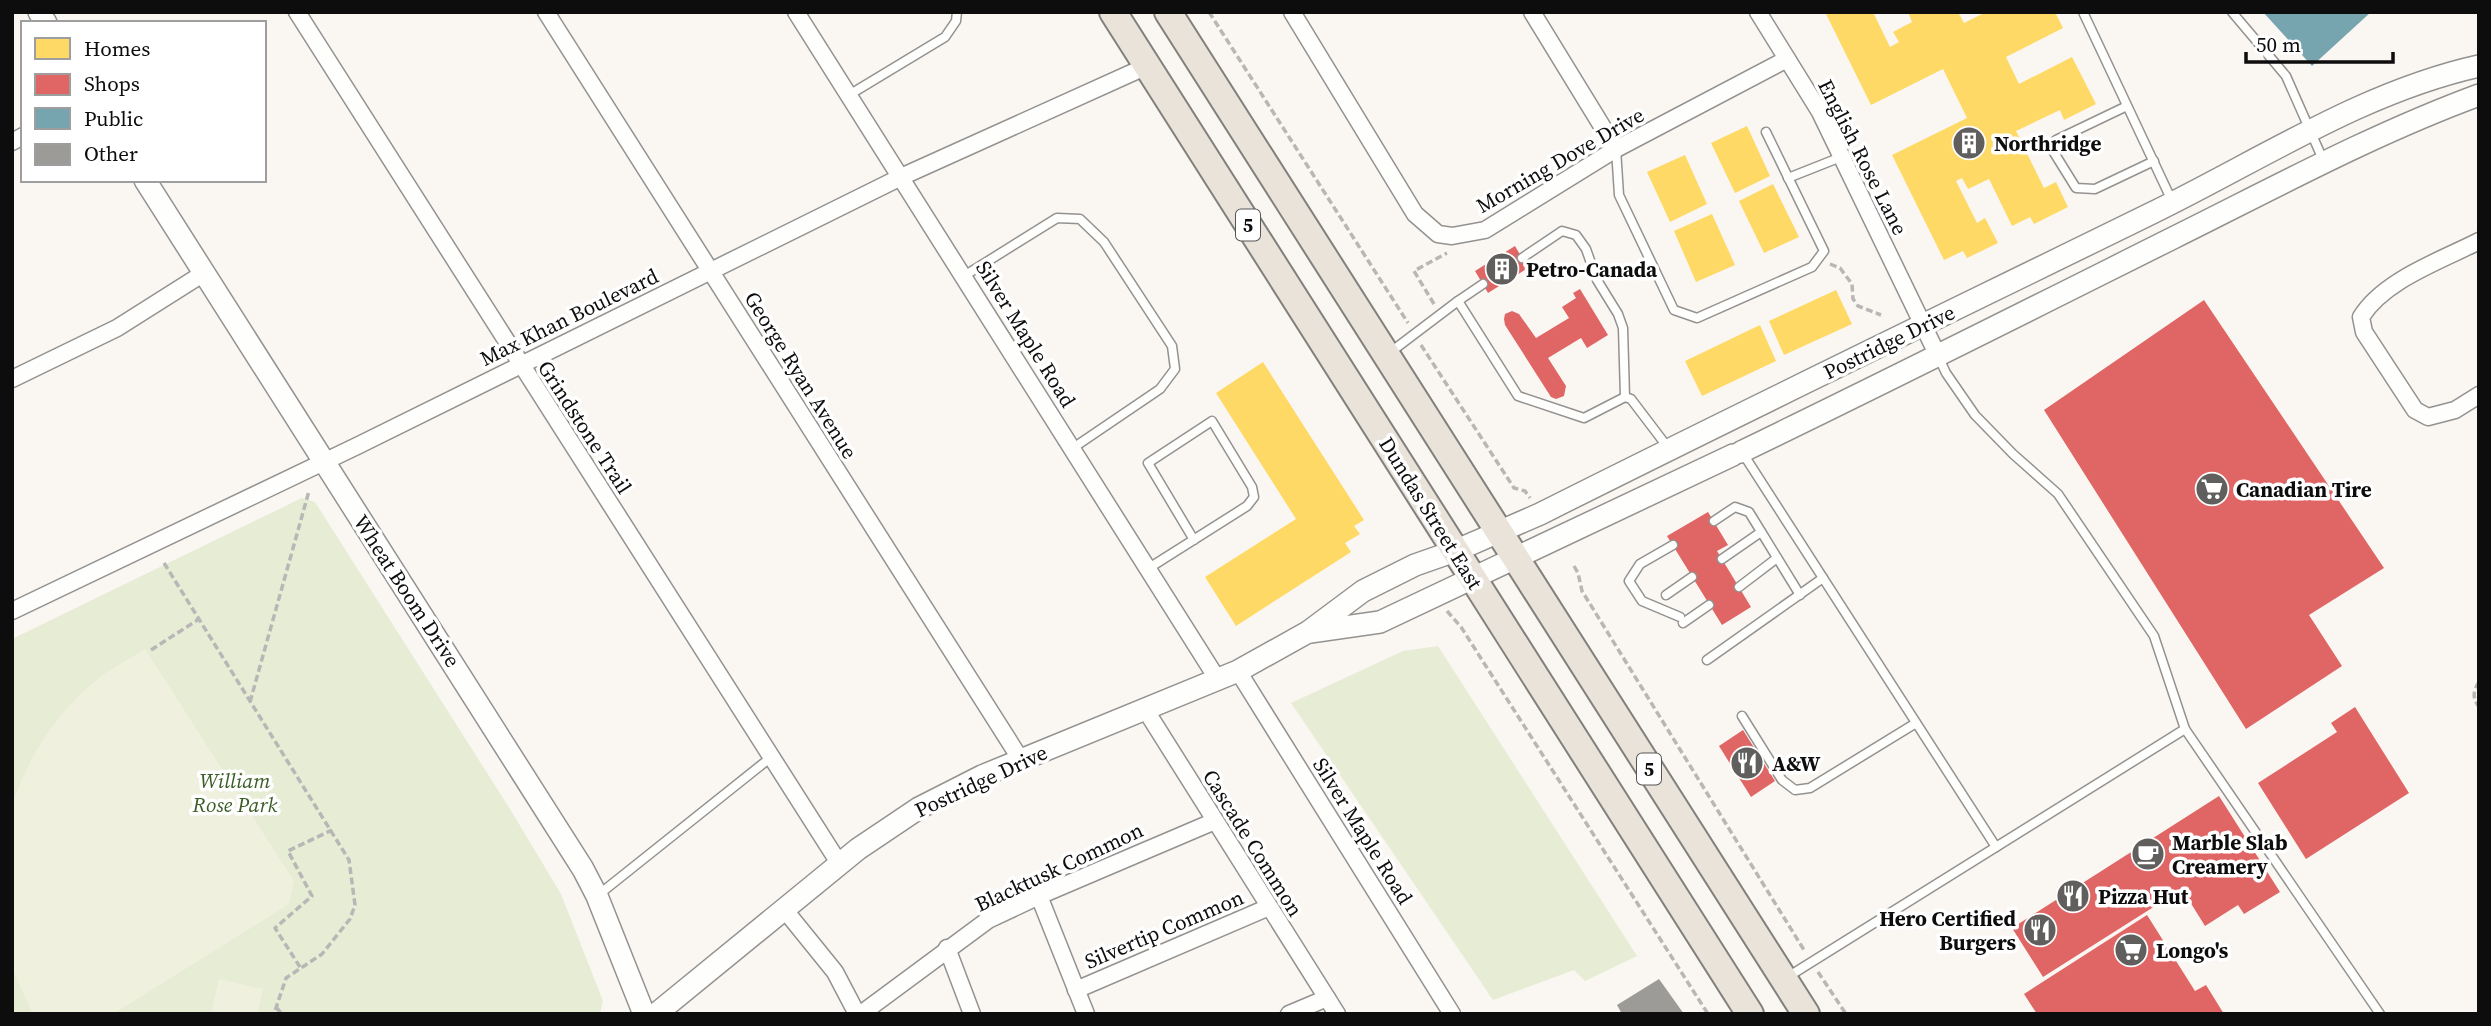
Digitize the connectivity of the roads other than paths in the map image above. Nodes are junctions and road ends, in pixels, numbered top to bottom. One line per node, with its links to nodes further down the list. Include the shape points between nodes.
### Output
1 (297, 12): 38 (street, Grindstone Trail)
2 (546, 12): 30 (street, George Ryan Avenue)
3 (796, 12): 15 (street, Silver Maple Road)
4 (957, 12): 15 (lane, via 946,37)
5 (1113, 12): 14 (main road, Dundas Street East / 5)
6 (1168, 12): 36 (main road, 5)
7 (1292, 12): 20 (street, Morning Dove Drive, via 1415,214 1438,234 1485,230)
8 (1532, 12): 20 (street)
9 (1758, 12): 12 (street, English Rose Lane)
10 (2083, 12): 17 (lane)
11 (2232, 12): 19 (lane, via 2286,76)
12 (1787, 59): 20 (street, Morning Dove Drive); 21 (street, English Rose Lane)
13 (2479, 65): 19 (street, Postridge Drive, via 2413,85)
14 (1147, 66): 24 (street, Max Khan Boulevard); 51 (main road, Dundas Street East / 5)
15 (849, 95): 24 (street, Silver Maple Road)
16 (2479, 95): 23 (street, Postridge Drive)
17 (2127, 106): 22 (lane); 22 (lane, via 2056,140 2053,151 2076,188 2095,189)
18 (1766, 132): 25 (lane)
19 (2311, 132): 23 (lane); 27 (street, Postridge Drive)
20 (1616, 149): 25 (lane, via 1619,195 1674,310 1697,318 1812,267 1824,251)
21 (1842, 157): 25 (lane); 35 (street, English Rose Lane)
22 (2154, 161): 27 (lane)
23 (2324, 162): 37 (street, Postridge Drive)
24 (901, 177): 30 (street, Max Khan Boulevard); 32 (street, Silver Maple Road)
25 (1788, 178)
26 (146, 182): 31 (street, Wheat Boom Drive)
27 (2173, 203): 35 (street, Postridge Drive)
28 (2479, 241): 40 (street, via 2387,288 2361,317 2364,332 2415,410 2428,417 2455,410)
29 (1522, 258): 41 (lane, via 1562,231 1576,234 1623,328)
30 (710, 271): 38 (street, Max Khan Boulevard); 73 (street, George Ryan Avenue)
31 (204, 273): 39 (street, via 117,328); 45 (street, Wheat Boom Drive)
32 (964, 276): 42 (street, Silver Maple Road); 42 (lane, via 1057,218 1080,219 1104,242 1172,345 1175,369 1160,389)
33 (1483, 284): 34 (lane)
34 (1458, 300): 36 (lane); 41 (lane, via 1518,396 1584,418)
35 (1923, 325): 37 (street, English Rose Lane); 43 (street, Postridge Drive)
36 (1386, 355): 47 (main road, 5)
37 (1938, 356): 44 (street, Postridge Drive); 71 (lane, via 1975,415 2057,494 2154,636)
38 (520, 364): 45 (street, Max Khan Boulevard); 72 (street, Grindstone Trail)
39 (12, 379)
40 (2479, 396)
41 (1625, 397): 43 (lane)
42 (1073, 448): 55 (street, Silver Maple Road)
43 (1669, 449): 47 (street, Postridge Drive)
44 (1737, 454): 53 (street, Postridge Drive); 57 (lane)
45 (324, 461): 63 (street, Max Khan Boulevard); 77 (street, Wheat Boom Drive)
46 (1714, 521): 48 (lane, via 1735,507 1749,512)
47 (1498, 531): 51 (street, Postridge Drive); 53 (main road, 5)
48 (1761, 532): 52 (lane); 54 (lane)
49 (1194, 540): 49 (lane, via 1254,497 1212,421 1148,463); 55 (lane)
50 (1673, 545): 62 (lane, via 1640,564 1629,581 1642,601 1682,620)
51 (1455, 551): 58 (main road, Dundas Street East / 5); 64 (street, Postridge Drive, via 1363,591)
52 (1777, 558): 59 (lane); 61 (lane)
53 (1515, 559): 58 (street, Postridge Drive); 82 (main road, 5)
54 (1722, 559)
55 (1149, 568): 67 (street, Silver Maple Road)
56 (1692, 577): 60 (lane)
57 (1823, 578): 61 (lane); 70 (lane)
58 (1473, 579): 64 (street, Postridge Drive, via 1380,622); 93 (main road, Dundas Street East / 5)
59 (1739, 587)
60 (1666, 594)
61 (1800, 594): 65 (lane)
62 (1709, 605)
63 (12, 611)
64 (1308, 632): 66 (street, Postridge Drive)
65 (1707, 660)
66 (1238, 671): 67 (street, Postridge Drive); 92 (street, Silver Maple Road)
67 (1217, 680): 68 (street, Postridge Drive)
68 (1145, 709): 73 (street, Postridge Drive); 74 (street, Cascade Common)
69 (1742, 716): 70 (lane, via 1782,780 1796,790 1810,788)
70 (1916, 723): 75 (lane)
71 (2185, 729): 75 (lane); 95 (lane)
72 (770, 758): 76 (street, Grindstone Trail); 77 (lane)
73 (1021, 760): 76 (street, Postridge Drive, via 919,808)
74 (1215, 821): 78 (street, Blacktusk Common); 79 (street, Cascade Common)
75 (1996, 847): 82 (lane)
76 (839, 863): 80 (street, Postridge Drive)
77 (597, 896): 85 (street, Wheat Boom Drive)
78 (1039, 896): 81 (street, Blacktusk Common, via 988,920); 83 (street)
79 (1269, 907): 83 (street, Silvertip Common); 84 (street, Cascade Common)
80 (784, 909): 86 (street, Postridge Drive); 87 (street, via 835,972)
81 (947, 948): 87 (street, Blacktusk Common); 88 (street)
82 (1783, 979): 94 (main road, 5)
83 (1076, 990): 89 (street)
84 (1327, 998): 90 (street); 91 (street, Cascade Common)
85 (643, 1014)
86 (656, 1014)
87 (859, 1014)
88 (972, 1014)
89 (1086, 1014)
90 (1289, 1014)
91 (1337, 1014)
92 (1452, 1014)
93 (1750, 1014)
94 (1806, 1014)
95 (2379, 1014)

